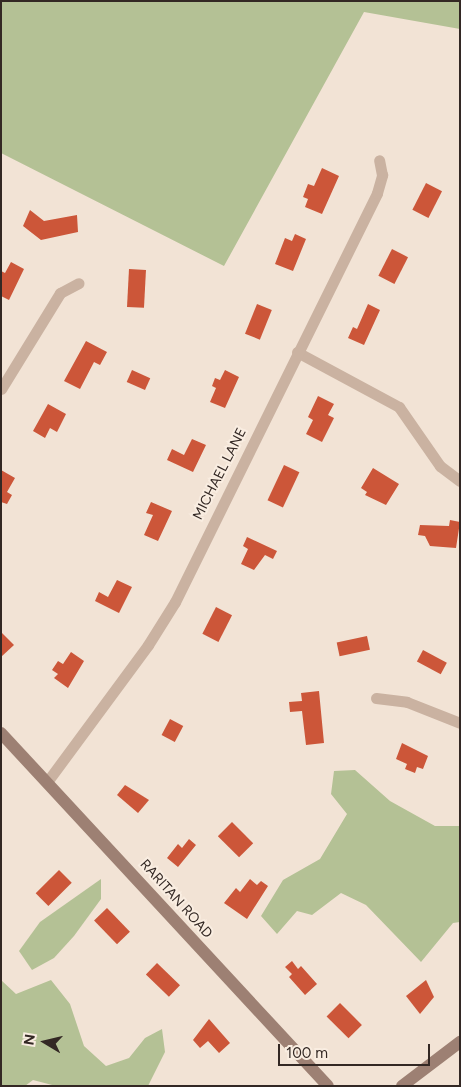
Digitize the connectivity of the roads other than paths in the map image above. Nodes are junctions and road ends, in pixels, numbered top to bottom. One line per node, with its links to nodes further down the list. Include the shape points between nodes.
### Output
1 (379, 160): 3 (street, MICHAEL LANE, via 382,175 377,193)
2 (79, 283): 4 (street, via 60,293)
3 (297, 352): 5 (street, via 399,407 440,466); 9 (street, MICHAEL LANE, via 163,624)
4 (1, 389)
5 (460, 480)
6 (376, 698): 7 (street, via 407,702)
7 (460, 723)
8 (1, 733): 9 (street, RARITAN ROAD)
9 (47, 782): 11 (street, RARITAN ROAD)
10 (460, 1042): 12 (street)
11 (328, 1086)
12 (402, 1086)

